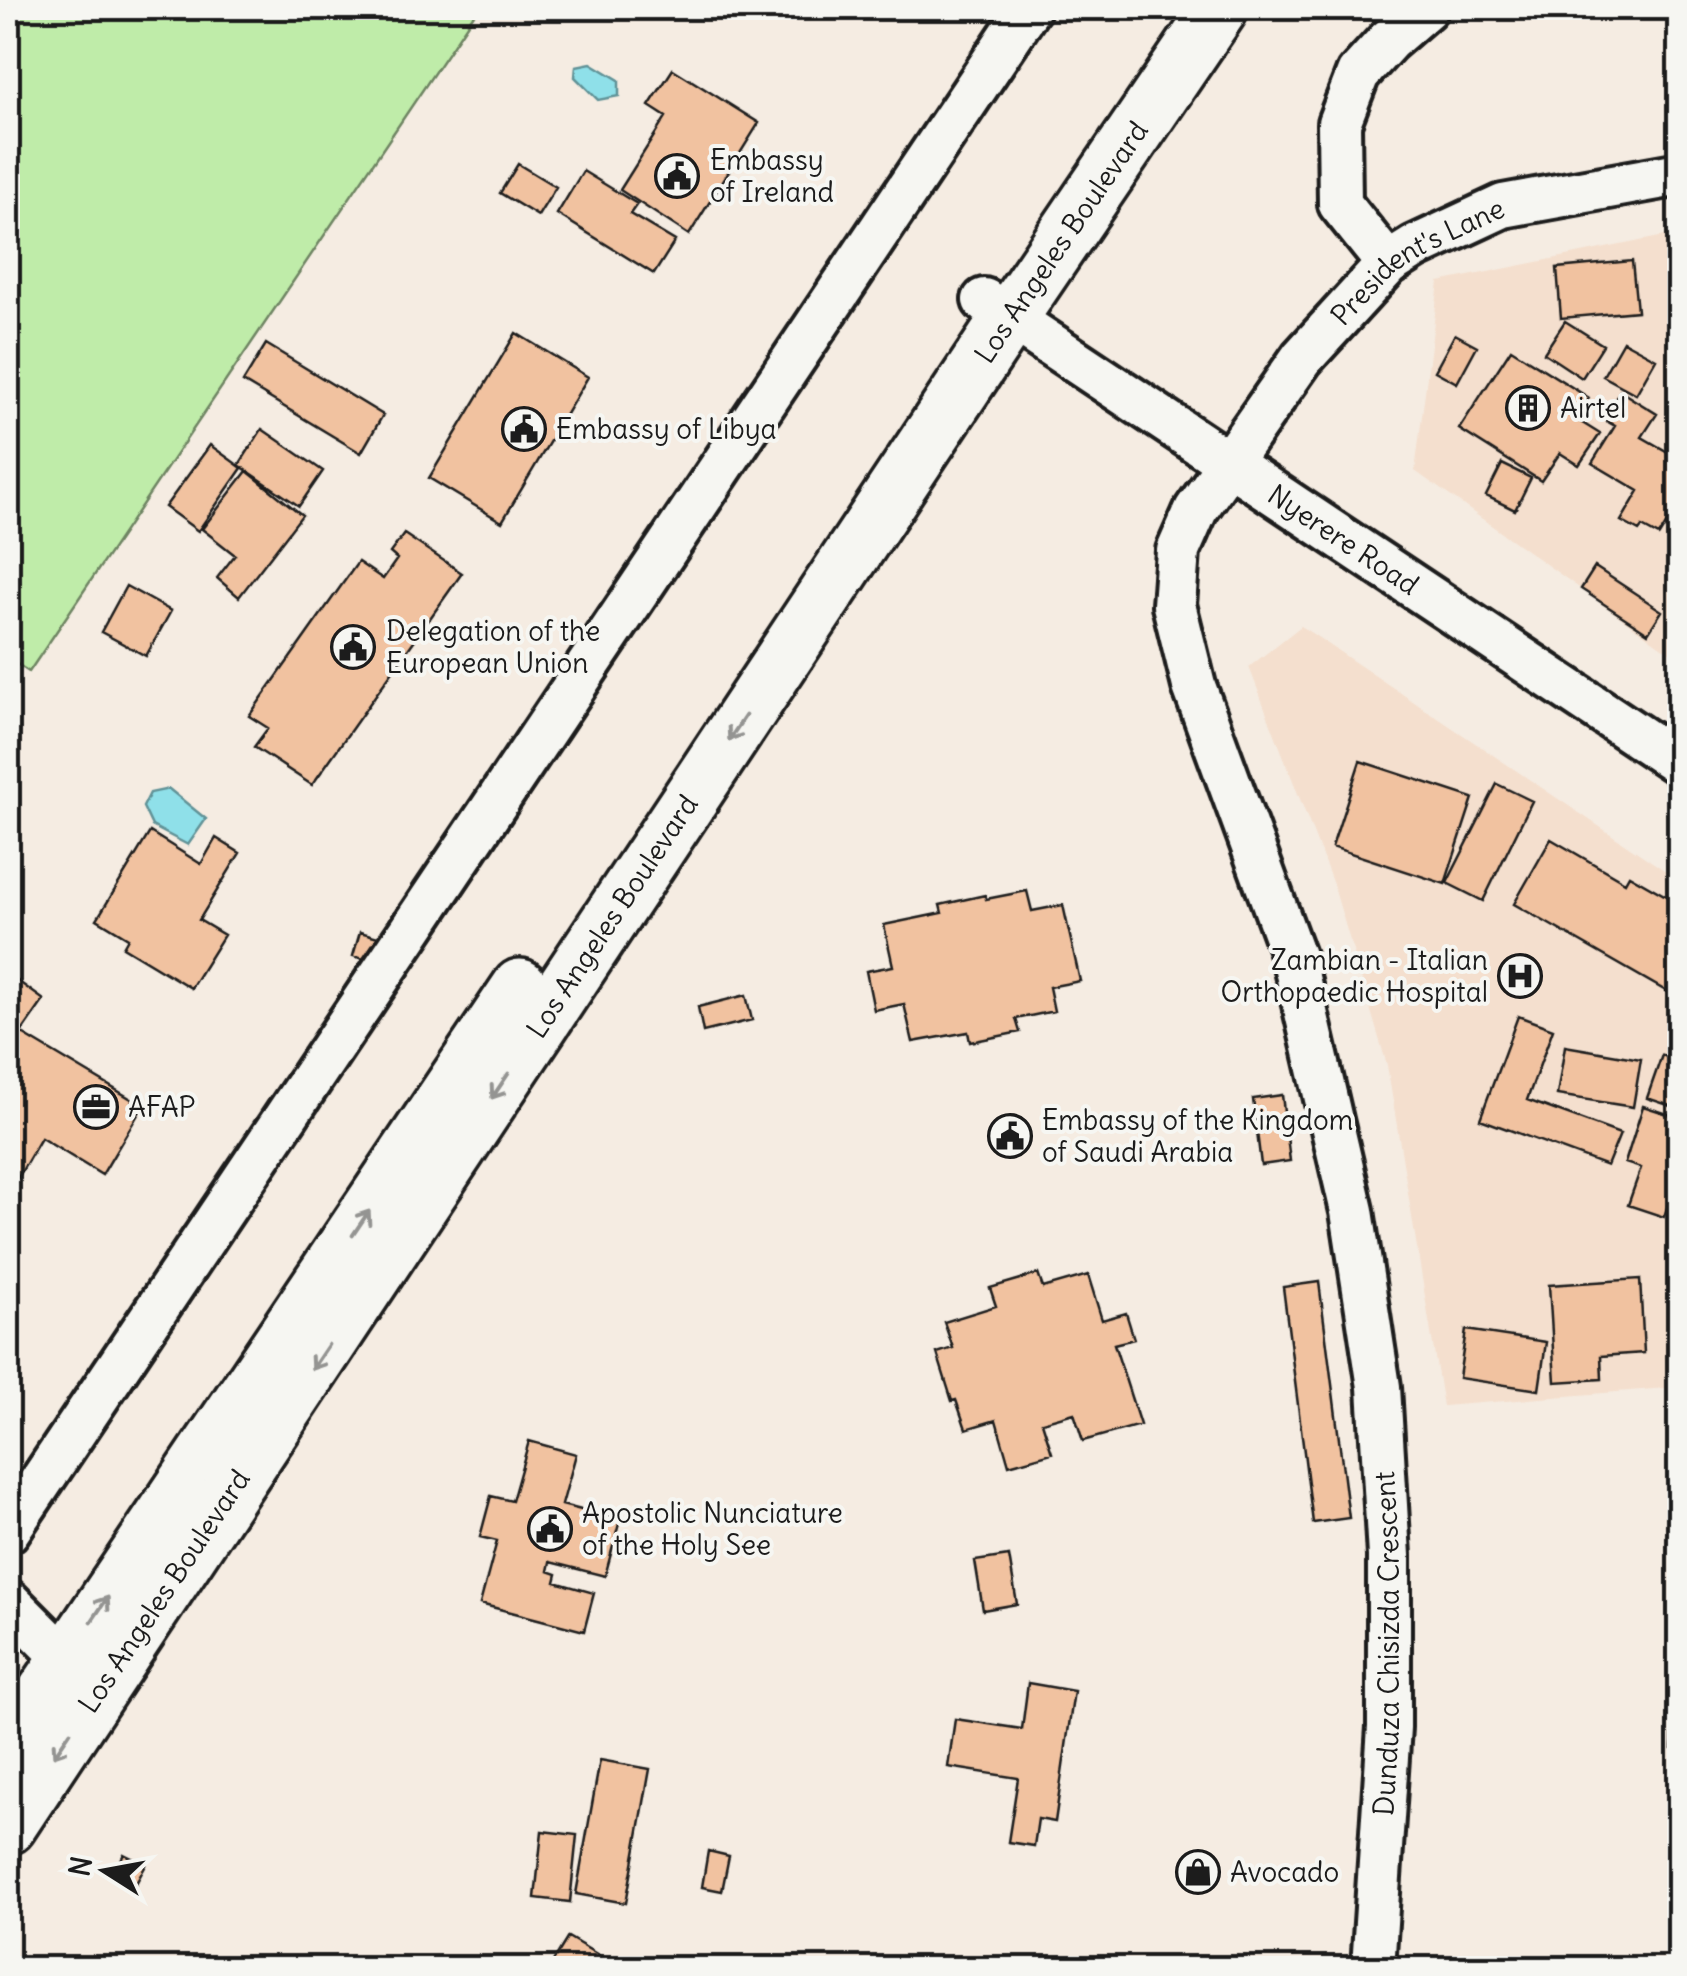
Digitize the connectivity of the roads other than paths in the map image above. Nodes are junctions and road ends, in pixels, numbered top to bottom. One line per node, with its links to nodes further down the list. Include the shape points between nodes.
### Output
1 (1029, 8): 11 (street)
2 (1180, 8): 8 (main road, Los Angeles Boulevard)
3 (1220, 8): 8 (main road, Los Angeles Boulevard)
4 (1426, 8): 5 (street)
5 (1386, 24): 7 (street, via 1338,123 1338,176 1340,204)
6 (1680, 174): 7 (street, President's Lane, via 1503,206)
7 (1388, 264): 9 (street, President's Lane, via 1302,358)
8 (997, 308): 9 (street, Nyerere Road); 13 (main road, Los Angeles Boulevard, one-way to 8); 15 (main road, Los Angeles Boulevard, one-way to 15)
9 (1229, 462): 10 (street, Nyerere Road); 16 (street, Dunduza Chisizda Crescent, via 1178,551 1174,605 1194,686 1293,956 1352,1211 1379,1387 1389,1708)
10 (1680, 764)
11 (8, 1531)
12 (8, 1601): 13 (street)
13 (66, 1660): 14 (main road, Los Angeles Boulevard)
14 (8, 1748)
15 (8, 1826)
16 (1373, 1968)

